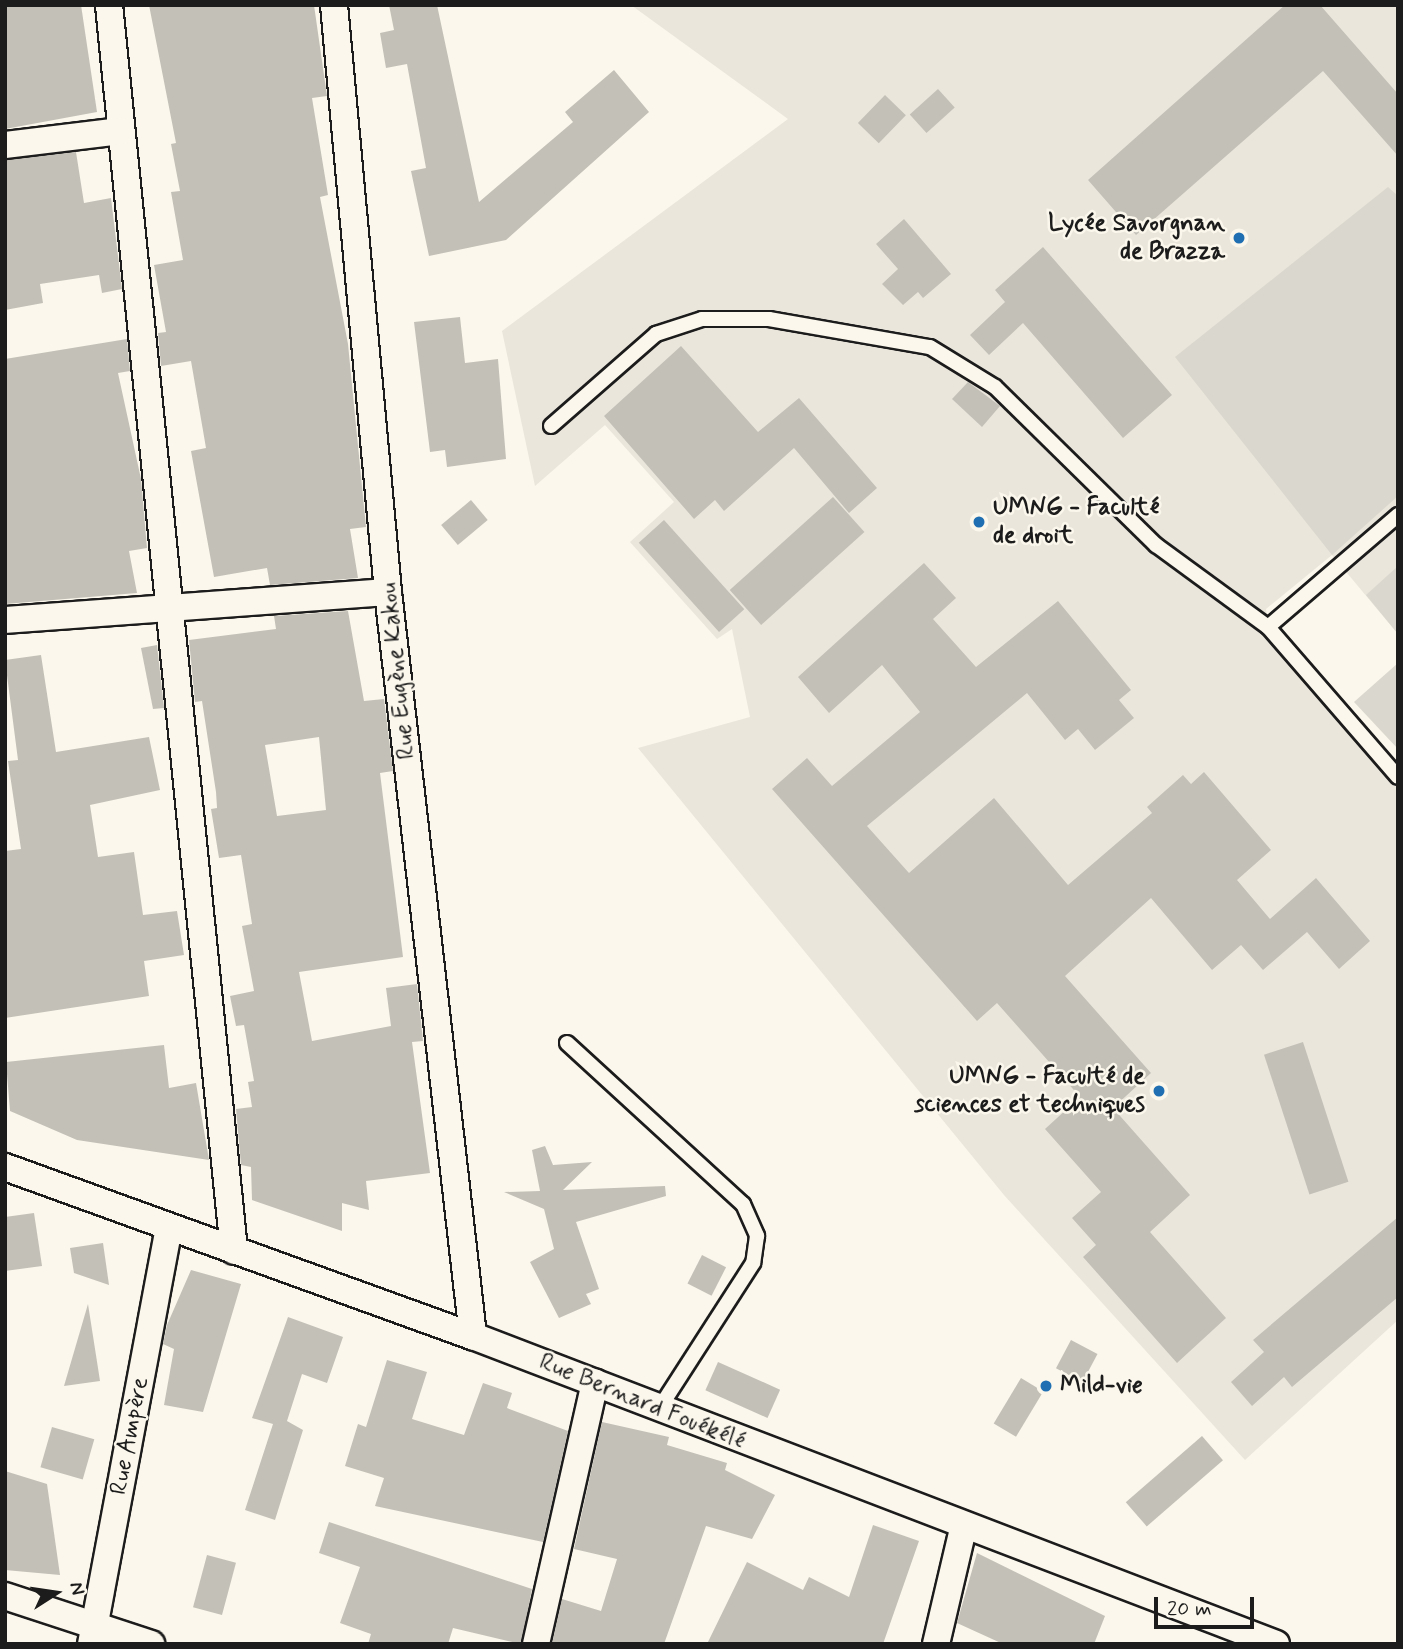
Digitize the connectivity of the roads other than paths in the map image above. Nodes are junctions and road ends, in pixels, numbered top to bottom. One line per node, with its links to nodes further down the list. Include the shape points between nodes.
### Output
1 (109, 5): 3 (street)
2 (334, 5): 7 (street, Rue Eugène Kakou)
3 (121, 131): 4 (street); 8 (street)
4 (5, 145)
5 (551, 426): 10 (lane, via 656,334 702,319 769,319 930,346 995,387 1156,545)
6 (1398, 515): 10 (lane)
7 (388, 592): 8 (street); 16 (street, Rue Eugène Kakou)
8 (169, 609): 9 (street); 15 (street)
9 (5, 620)
10 (1268, 627): 11 (lane)
11 (1398, 777)
12 (567, 1043): 18 (lane, via 743,1204 757,1236 753,1263)
13 (5, 1167): 14 (street, Rue Bernard Fouékélé)
14 (169, 1228): 15 (street, Rue Bernard Fouékélé); 21 (street, Rue Ampère)
15 (234, 1251): 16 (street, Rue Bernard Fouékélé)
16 (473, 1336): 17 (street, Rue Bernard Fouékélé)
17 (594, 1383): 18 (street, Rue Bernard Fouékélé); 23 (street)
18 (659, 1409): 19 (street, Rue Bernard Fouékélé)
19 (964, 1525): 24 (street); 25 (street, Rue Bernard Fouékélé)
20 (5, 1596): 21 (street)
21 (93, 1635): 22 (street)
22 (151, 1644)
23 (536, 1644)
24 (936, 1644)
25 (1276, 1644)

